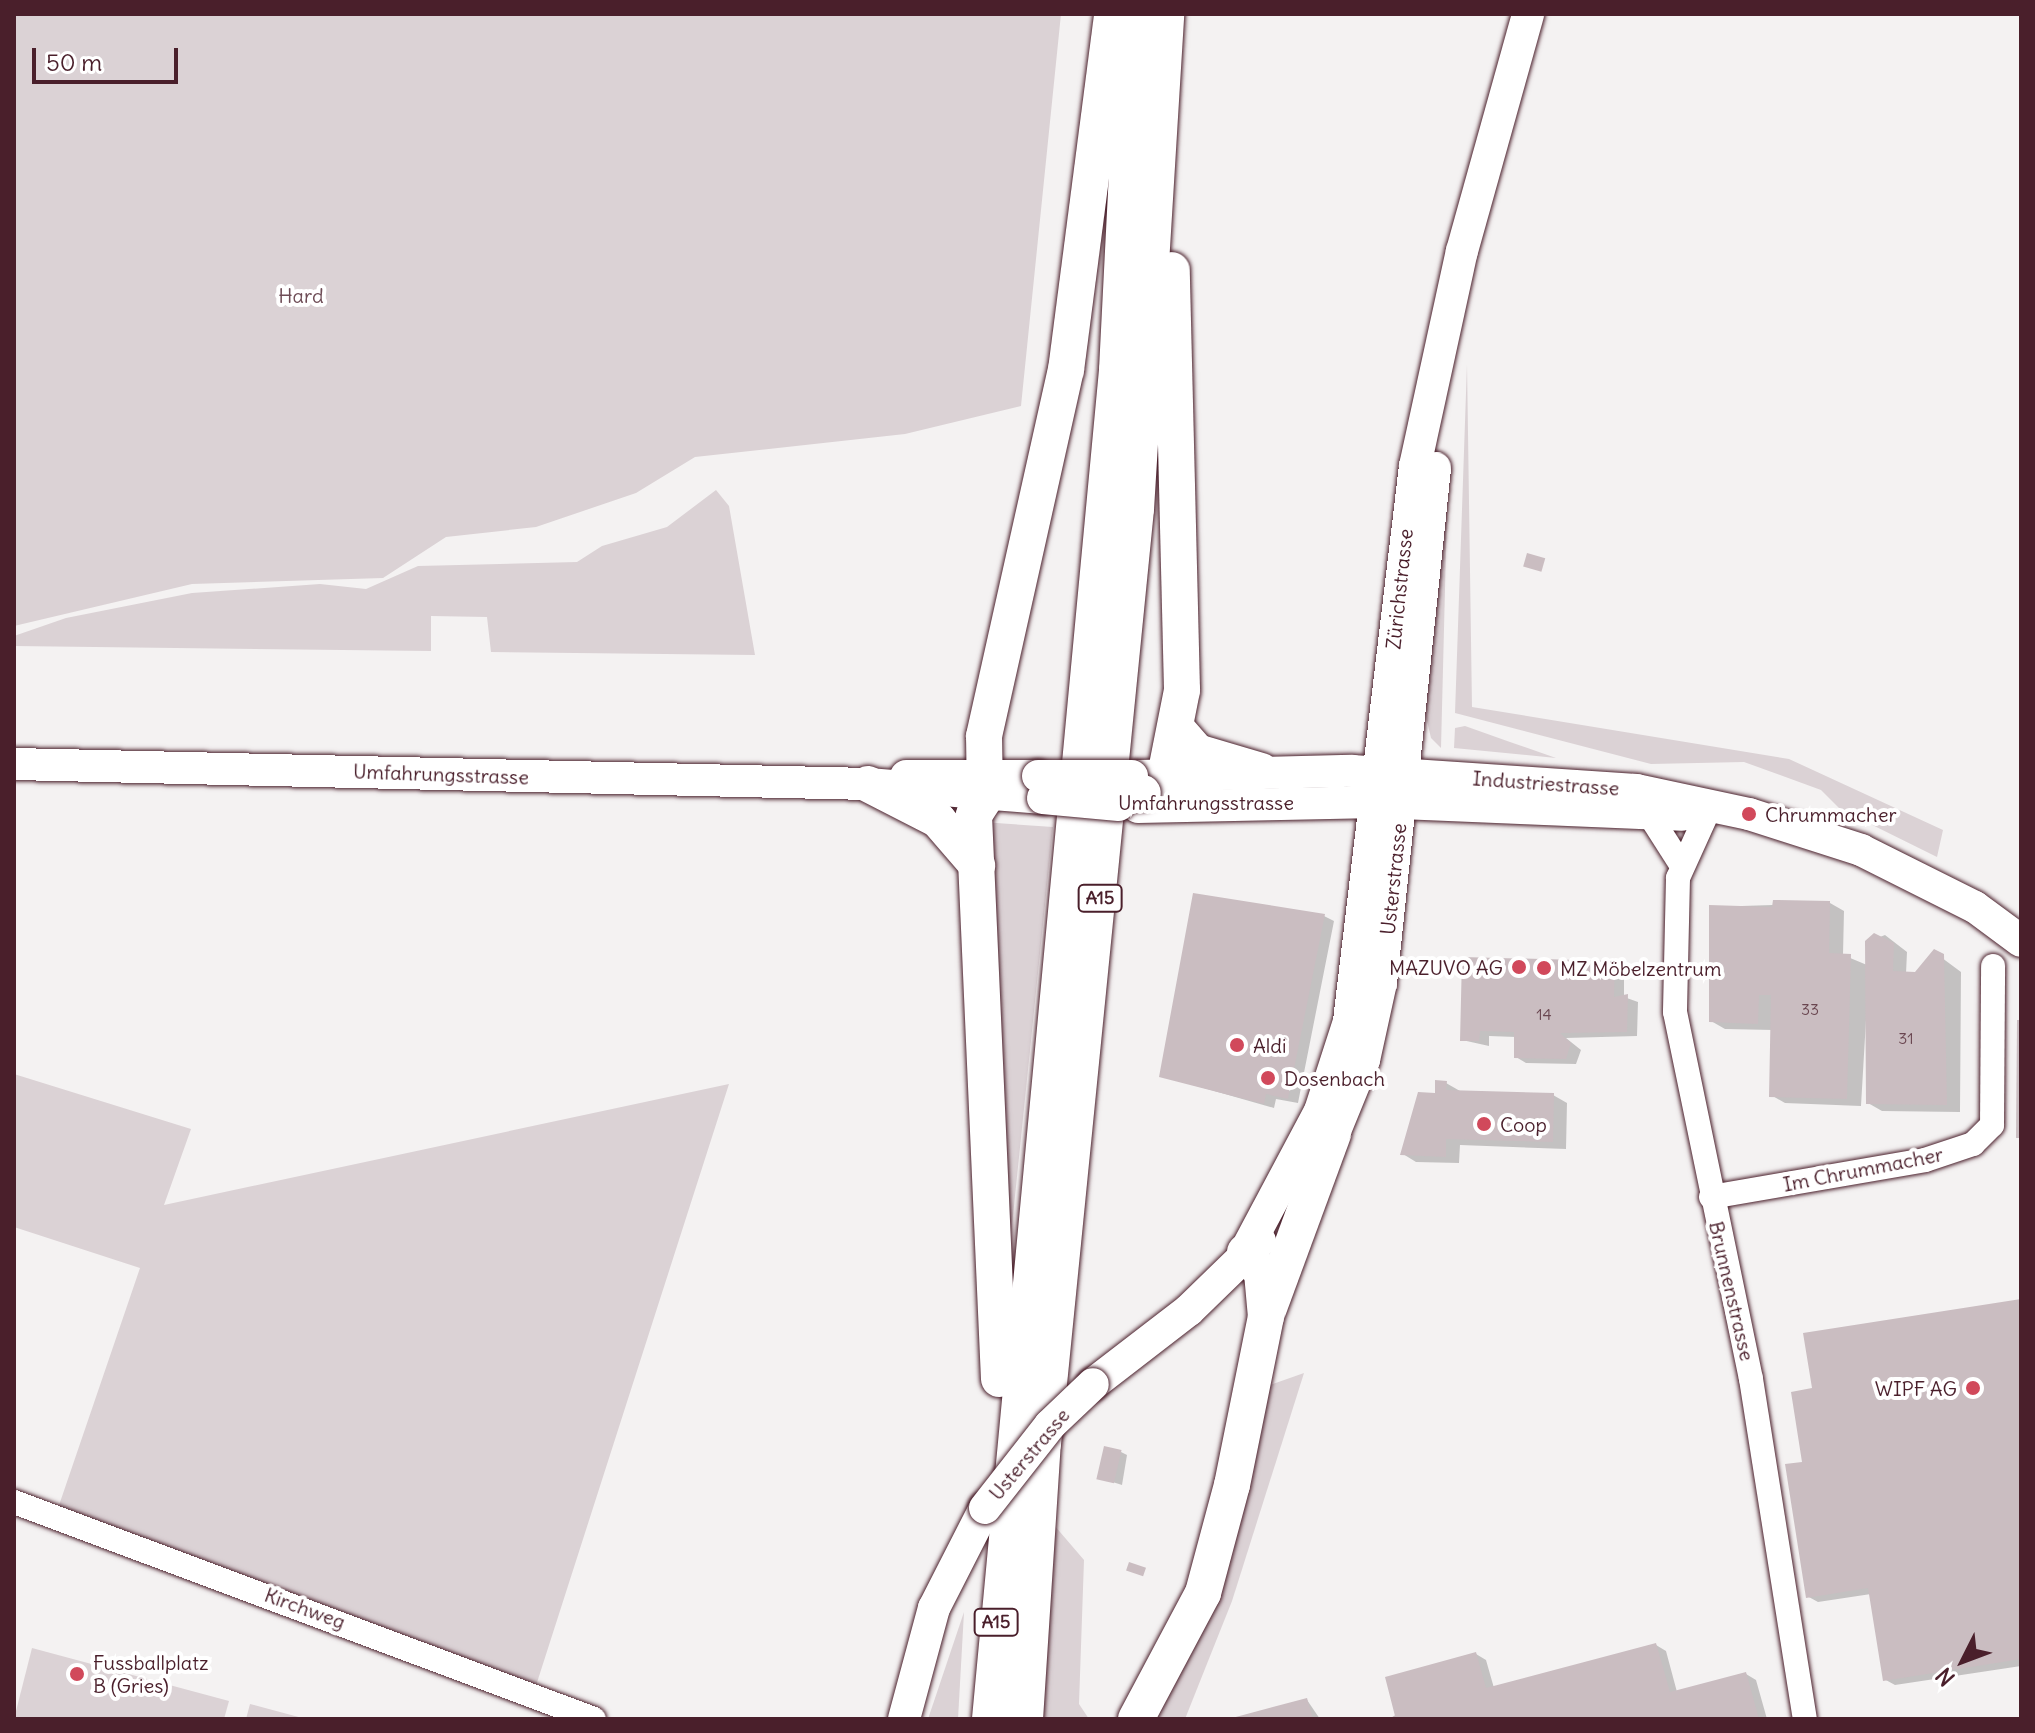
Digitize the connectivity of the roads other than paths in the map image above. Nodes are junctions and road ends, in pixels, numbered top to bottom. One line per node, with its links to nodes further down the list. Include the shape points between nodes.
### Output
1 (1112, 14): 10 (highway, via 1069,354 984,736)
2 (1135, 14): 26 (highway, A15, via 1117,370)
3 (1166, 14): 5 (highway, A15)
4 (1528, 14): 13 (main road, Zürichstrasse, via 1462,251 1403,546)
5 (1161, 77): 6 (highway, via 1177,363); 30 (highway, A15, via 1135,524 1043,1444)
6 (1178, 730): 8 (highway, via 1197,752); 12 (highway)
7 (14, 764): 9 (main road, Umfahrungsstrasse)
8 (1261, 771): 12 (main road, Umfahrungsstrasse); 13 (main road, Umfahrungsstrasse)
9 (868, 784): 10 (main road, Umfahrungsstrasse); 18 (highway, via 938,820)
10 (986, 784): 11 (main road, Umfahrungsstrasse); 18 (highway, via 974,815)
11 (1041, 787): 12 (main road, Umfahrungsstrasse, bridge); 14 (main road, Umfahrungsstrasse, bridge)
12 (1144, 788): 13 (main road, Umfahrungsstrasse); 14 (highway, bridge)
13 (1391, 788): 15 (main road, Industriestrasse, via 1608,786); 16 (main road, Industriestrasse); 21 (main road, Usterstrasse, via 1373,1023); 23 (main road, Usterstrasse, via 1342,1051 1309,1134)
14 (1093, 798)
15 (1710, 807): 16 (main road, Industriestrasse, via 1690,816); 17 (street, Brunnenstrasse); 19 (main road, Industriestrasse, via 1861,850 1964,900)
16 (1648, 813): 17 (street)
17 (1680, 863): 22 (street, Brunnenstrasse, via 1680,1053)
18 (977, 865): 26 (highway)
19 (2021, 941)
20 (1993, 966): 22 (street, Im Chrummacher, via 1992,1125 1973,1144 1925,1160)
21 (1333, 1134): 23 (main road, Usterstrasse, via 1274,1231); 24 (highway)
22 (1711, 1197): 32 (street, Brunnenstrasse, via 1749,1365)
23 (1245, 1252): 24 (highway, via 1262,1273); 28 (main road, Usterstrasse, bridge, via 1189,1310 1093,1384 1050,1425 985,1508 924,1635)
24 (1266, 1317): 31 (highway, via 1207,1582)
25 (14, 1502): 27 (street, Kirchweg)
26 (1003, 1526): 29 (highway, A15)
27 (594, 1719)
28 (904, 1719)
29 (990, 1719)
30 (1025, 1719)
31 (1136, 1719)
32 (1805, 1719)

